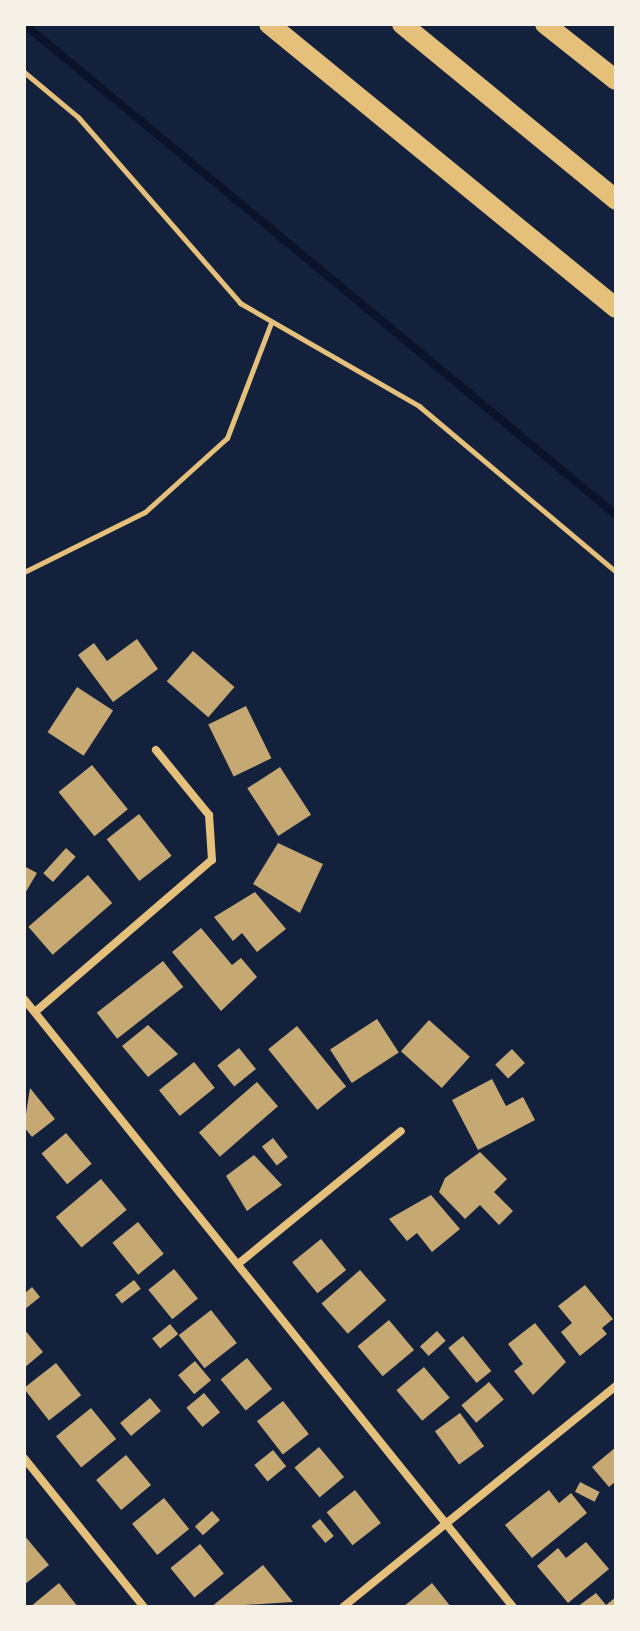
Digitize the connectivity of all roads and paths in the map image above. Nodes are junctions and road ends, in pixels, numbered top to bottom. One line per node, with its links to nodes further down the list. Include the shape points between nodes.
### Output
1 (269, 24): 7 (highway)
2 (402, 24): 6 (highway)
3 (545, 24): 5 (highway)
4 (24, 72): 8 (path, via 78,117 240,303)
5 (616, 80)
6 (616, 200)
7 (616, 308)
8 (271, 323): 9 (path, via 227,438 145,512); 10 (path, via 419,406)
9 (24, 572)
10 (616, 572)
11 (156, 750): 13 (street, via 209,815 212,860)
12 (24, 999): 13 (street)
13 (35, 1012): 15 (street)
14 (401, 1131): 15 (street)
15 (238, 1264): 18 (street)
16 (616, 1386): 18 (street)
17 (24, 1458): 19 (street)
18 (446, 1524): 20 (street); 21 (street)
19 (144, 1607)
20 (343, 1607)
21 (513, 1607)

